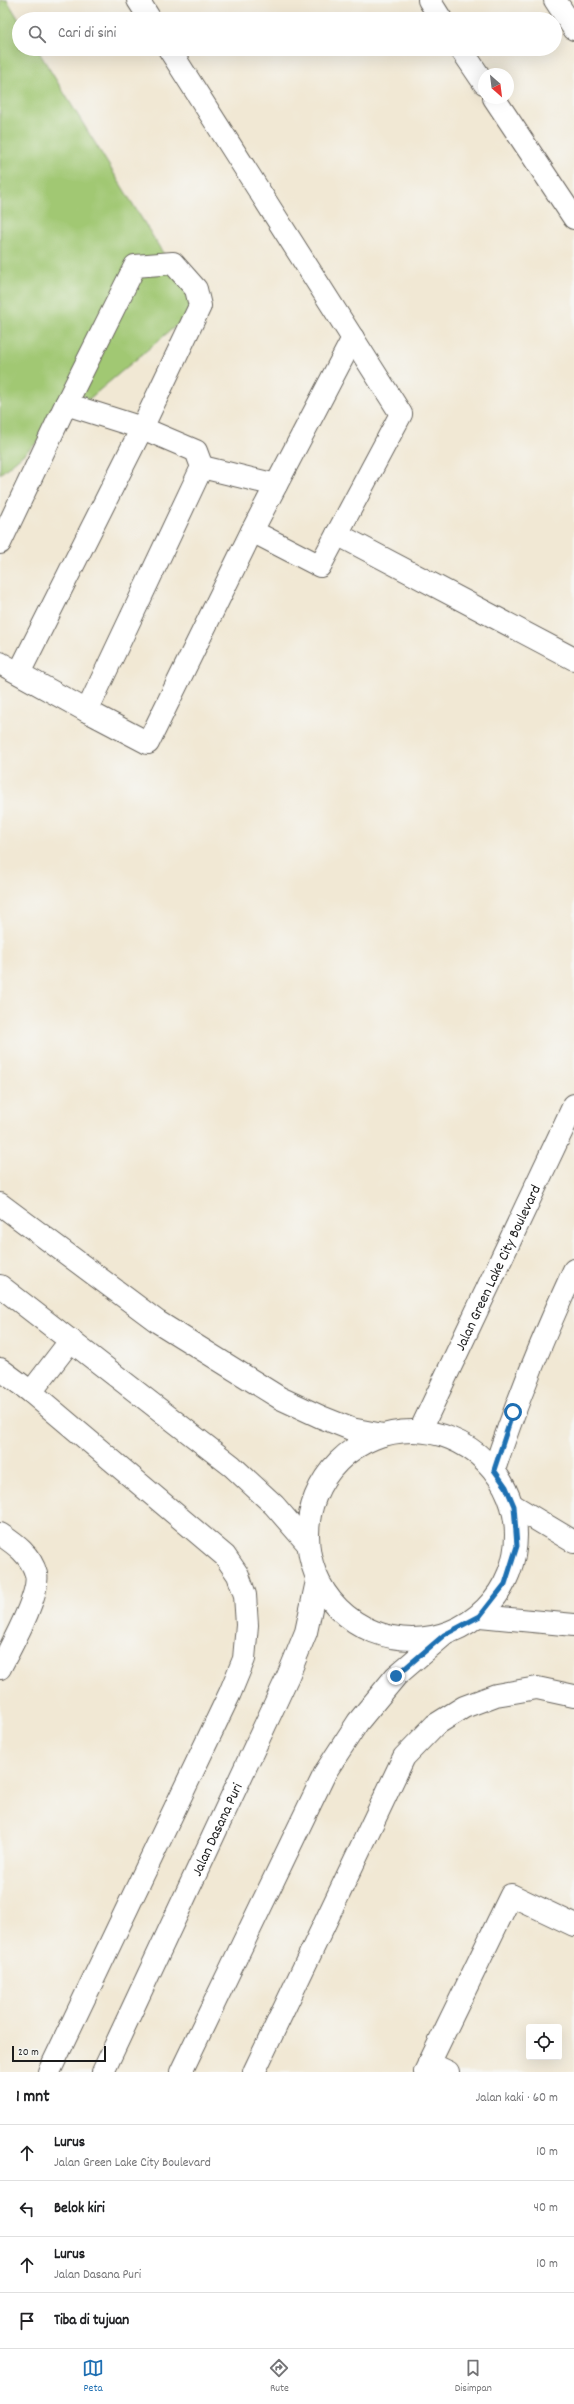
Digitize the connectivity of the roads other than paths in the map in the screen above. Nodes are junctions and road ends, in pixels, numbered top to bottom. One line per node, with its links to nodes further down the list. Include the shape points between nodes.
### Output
1 (138, 0): 4 (main road)
2 (429, 0): 5 (main road)
3 (555, 0): 6 (main road)
4 (146, 12)
5 (437, 12)
6 (574, 29)
7 (173, 56): 12 (main road)
8 (466, 56): 9 (main road)
9 (478, 74)
10 (498, 104): 11 (main road)
11 (574, 218)
12 (353, 338): 16 (main road); 18 (main road, via 401,414)
13 (66, 404): 14 (main road); 14 (main road, via 135,266 173,263 196,289 200,306); 19 (main road)
14 (142, 428): 15 (main road, via 196,451); 21 (main road)
15 (202, 467): 16 (main road); 22 (main road)
16 (276, 485): 17 (main road)
17 (252, 531): 18 (main road, via 320,566); 22 (main road, via 148,743)
18 (337, 534): 20 (main road)
19 (0, 543)
20 (574, 658)
21 (10, 668): 22 (main road)
22 (87, 710)
23 (574, 1104): 30 (main road, Jalan Green Lake City Boulevard)
24 (0, 1204): 31 (main road, via 158,1322 280,1398 345,1426)
25 (574, 1270): 32 (main road, via 535,1355)
26 (0, 1286): 27 (main road)
27 (71, 1340): 29 (main road); 36 (main road, via 232,1466 274,1505)
28 (0, 1369): 29 (main road)
29 (31, 1392): 45 (main road, via 225,1556 238,1575 245,1595 247,1625 244,1659 230,1693)
30 (420, 1431): 31 (main road); 32 (main road, via 462,1442)
31 (383, 1435): 36 (main road, via 351,1451 326,1476 311,1508)
32 (494, 1470): 33 (main road, via 506,1487)
33 (514, 1506): 35 (main road); 38 (main road, via 517,1546 505,1584)
34 (0, 1534): 41 (main road, via 24,1551 36,1575 31,1603)
35 (574, 1542)
36 (307, 1543): 37 (main road)
37 (317, 1581): 40 (main road, via 339,1612 371,1632 407,1640); 46 (main road, Jalan Dasana Puri, via 306,1632 288,1676)
38 (480, 1616): 39 (main road); 40 (main road)
39 (574, 1625)
40 (444, 1635): 47 (main road, via 396,1676 358,1722 326,1771)
41 (0, 1668)
42 (574, 1696): 48 (main road, via 537,1688 496,1695 464,1707 435,1725 404,1757)
43 (574, 1926): 44 (main road, via 511,1896)
44 (434, 2069)
45 (48, 2072)
46 (103, 2072)
47 (181, 2072)
48 (254, 2072)

